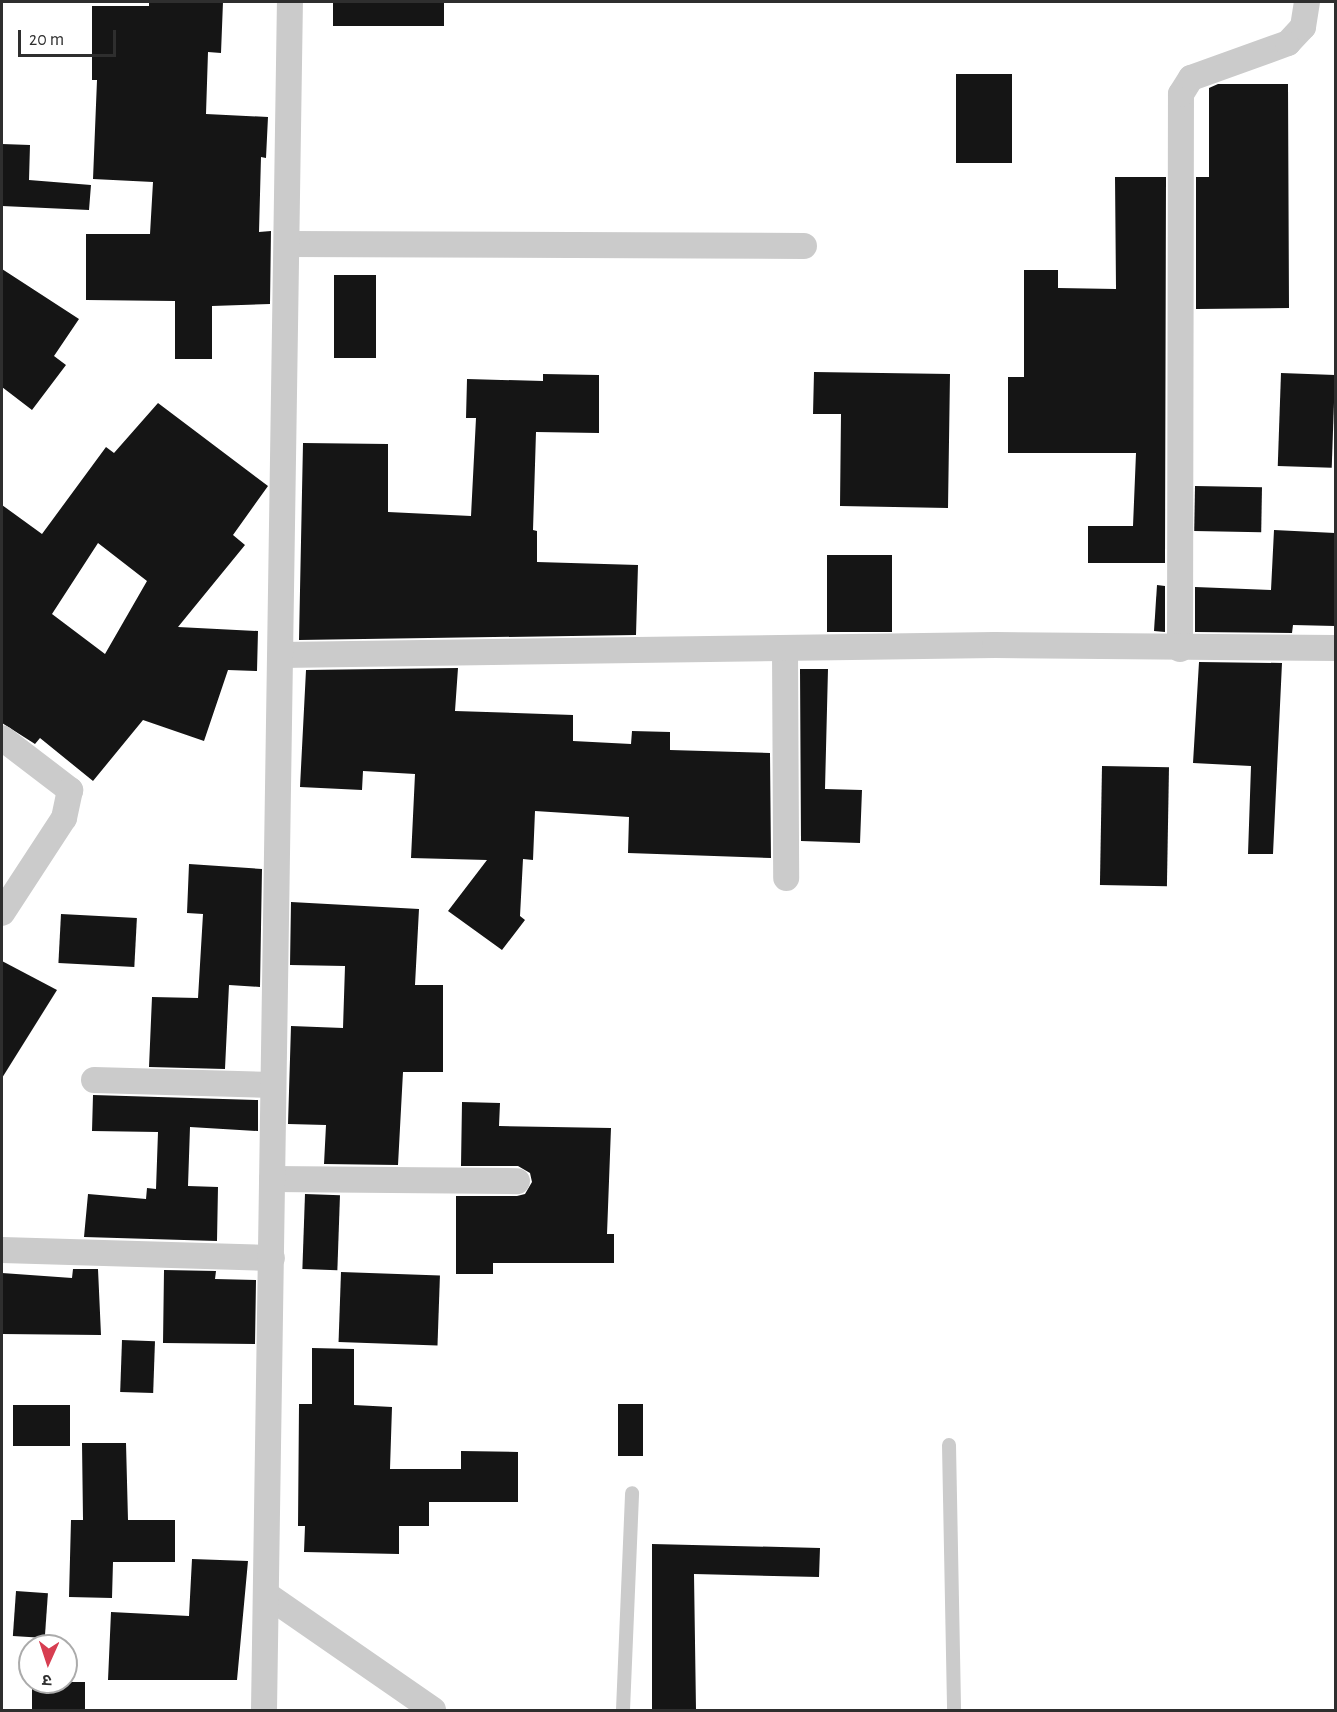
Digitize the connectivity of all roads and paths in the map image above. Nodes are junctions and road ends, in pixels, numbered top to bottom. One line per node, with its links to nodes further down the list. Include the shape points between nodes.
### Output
1 (290, 2): 3 (street)
2 (1307, 2): 6 (street, via 1302,27 1288,43 1191,78 1181,94)
3 (287, 244): 4 (street); 8 (street)
4 (804, 246)
5 (1335, 648): 6 (street)
6 (1180, 649): 7 (street, via 995,645)
7 (785, 650): 8 (street); 10 (street)
8 (281, 655): 13 (street)
9 (2, 738): 11 (street, via 70,790 64,818)
10 (786, 878)
11 (2, 913)
12 (93, 1080): 13 (street)
13 (273, 1085): 14 (street)
14 (272, 1179): 15 (street); 17 (street)
15 (517, 1180)
16 (2, 1250): 17 (street)
17 (272, 1258): 20 (street)
18 (949, 1445): 24 (lane)
19 (632, 1493): 23 (lane)
20 (267, 1595): 21 (street); 22 (street)
21 (264, 1710)
22 (433, 1710)
23 (623, 1710)
24 (954, 1710)

